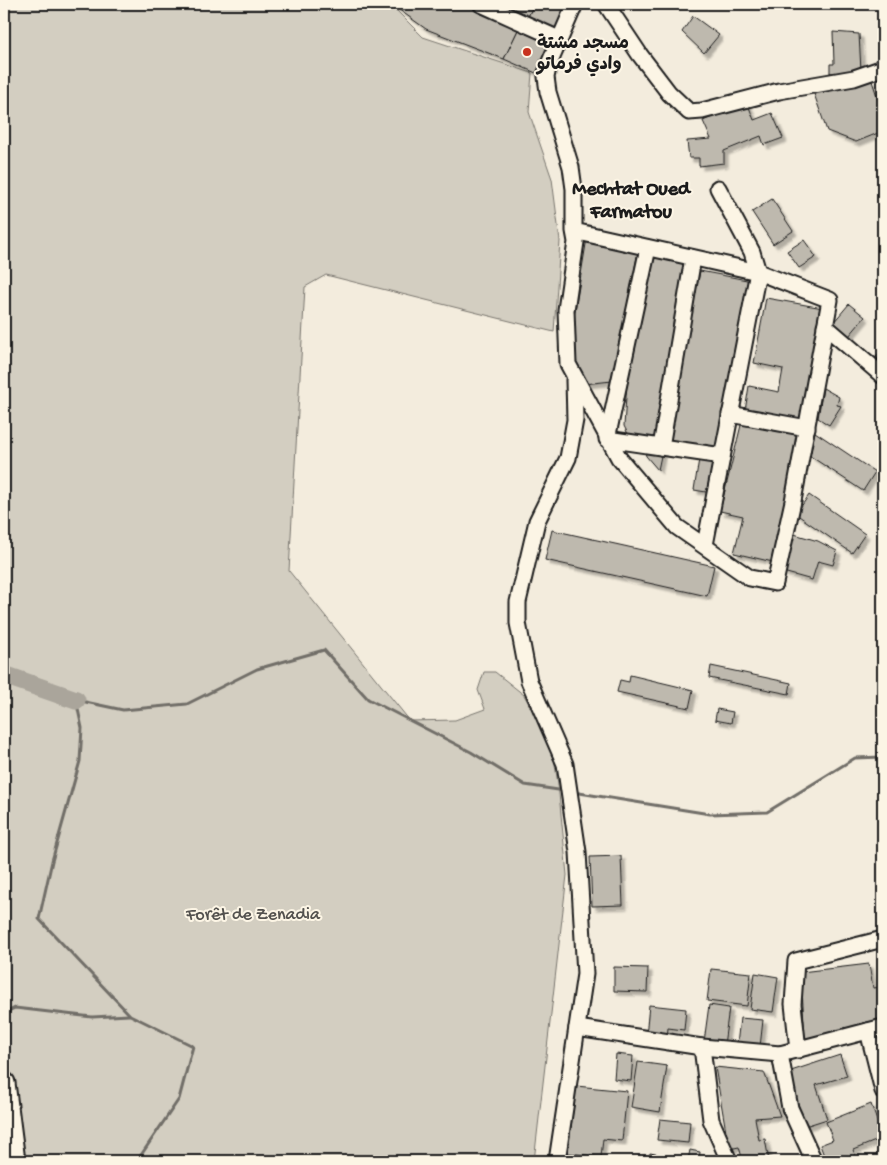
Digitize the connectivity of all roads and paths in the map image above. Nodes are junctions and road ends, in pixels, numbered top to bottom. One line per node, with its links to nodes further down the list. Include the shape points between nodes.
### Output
1 (481, 4): 4 (street)
2 (575, 4): 4 (street)
3 (609, 4): 5 (street, via 668,94 689,112 702,112 779,91 854,78)
4 (559, 39): 7 (street, via 546,77 571,167)
5 (883, 68)
6 (718, 188): 10 (street, via 752,252)
7 (574, 231): 8 (street); 12 (street, via 576,242 565,340 568,364)
8 (648, 248): 9 (street); 16 (street)
9 (693, 258): 10 (street); 17 (street)
10 (758, 272): 11 (street, via 830,300); 14 (street)
11 (825, 326): 13 (street); 15 (street)
12 (574, 376): 16 (street); 22 (street, via 575,420 568,458 536,521 518,602 518,623 529,681 565,764 578,852 585,974)
13 (883, 376)
14 (730, 414): 15 (street); 18 (street)
15 (807, 428): 19 (street, via 775,584 750,578)
16 (607, 439): 17 (street); 19 (street, via 677,527)
17 (661, 447): 18 (street)
18 (722, 456): 19 (street)
19 (705, 545)
20 (883, 939): 25 (street, via 796,961 793,1004)
21 (883, 1027): 23 (street)
22 (577, 1028): 24 (street); 30 (street)
23 (868, 1031): 25 (street); 28 (street)
24 (702, 1047): 26 (street); 31 (street, via 711,1120)
25 (798, 1050): 26 (street)
26 (780, 1054): 32 (street, via 790,1108)
27 (4, 1084): 29 (highway)
28 (883, 1091)
29 (14, 1161)
30 (557, 1161)
31 (729, 1161)
32 (814, 1161)

